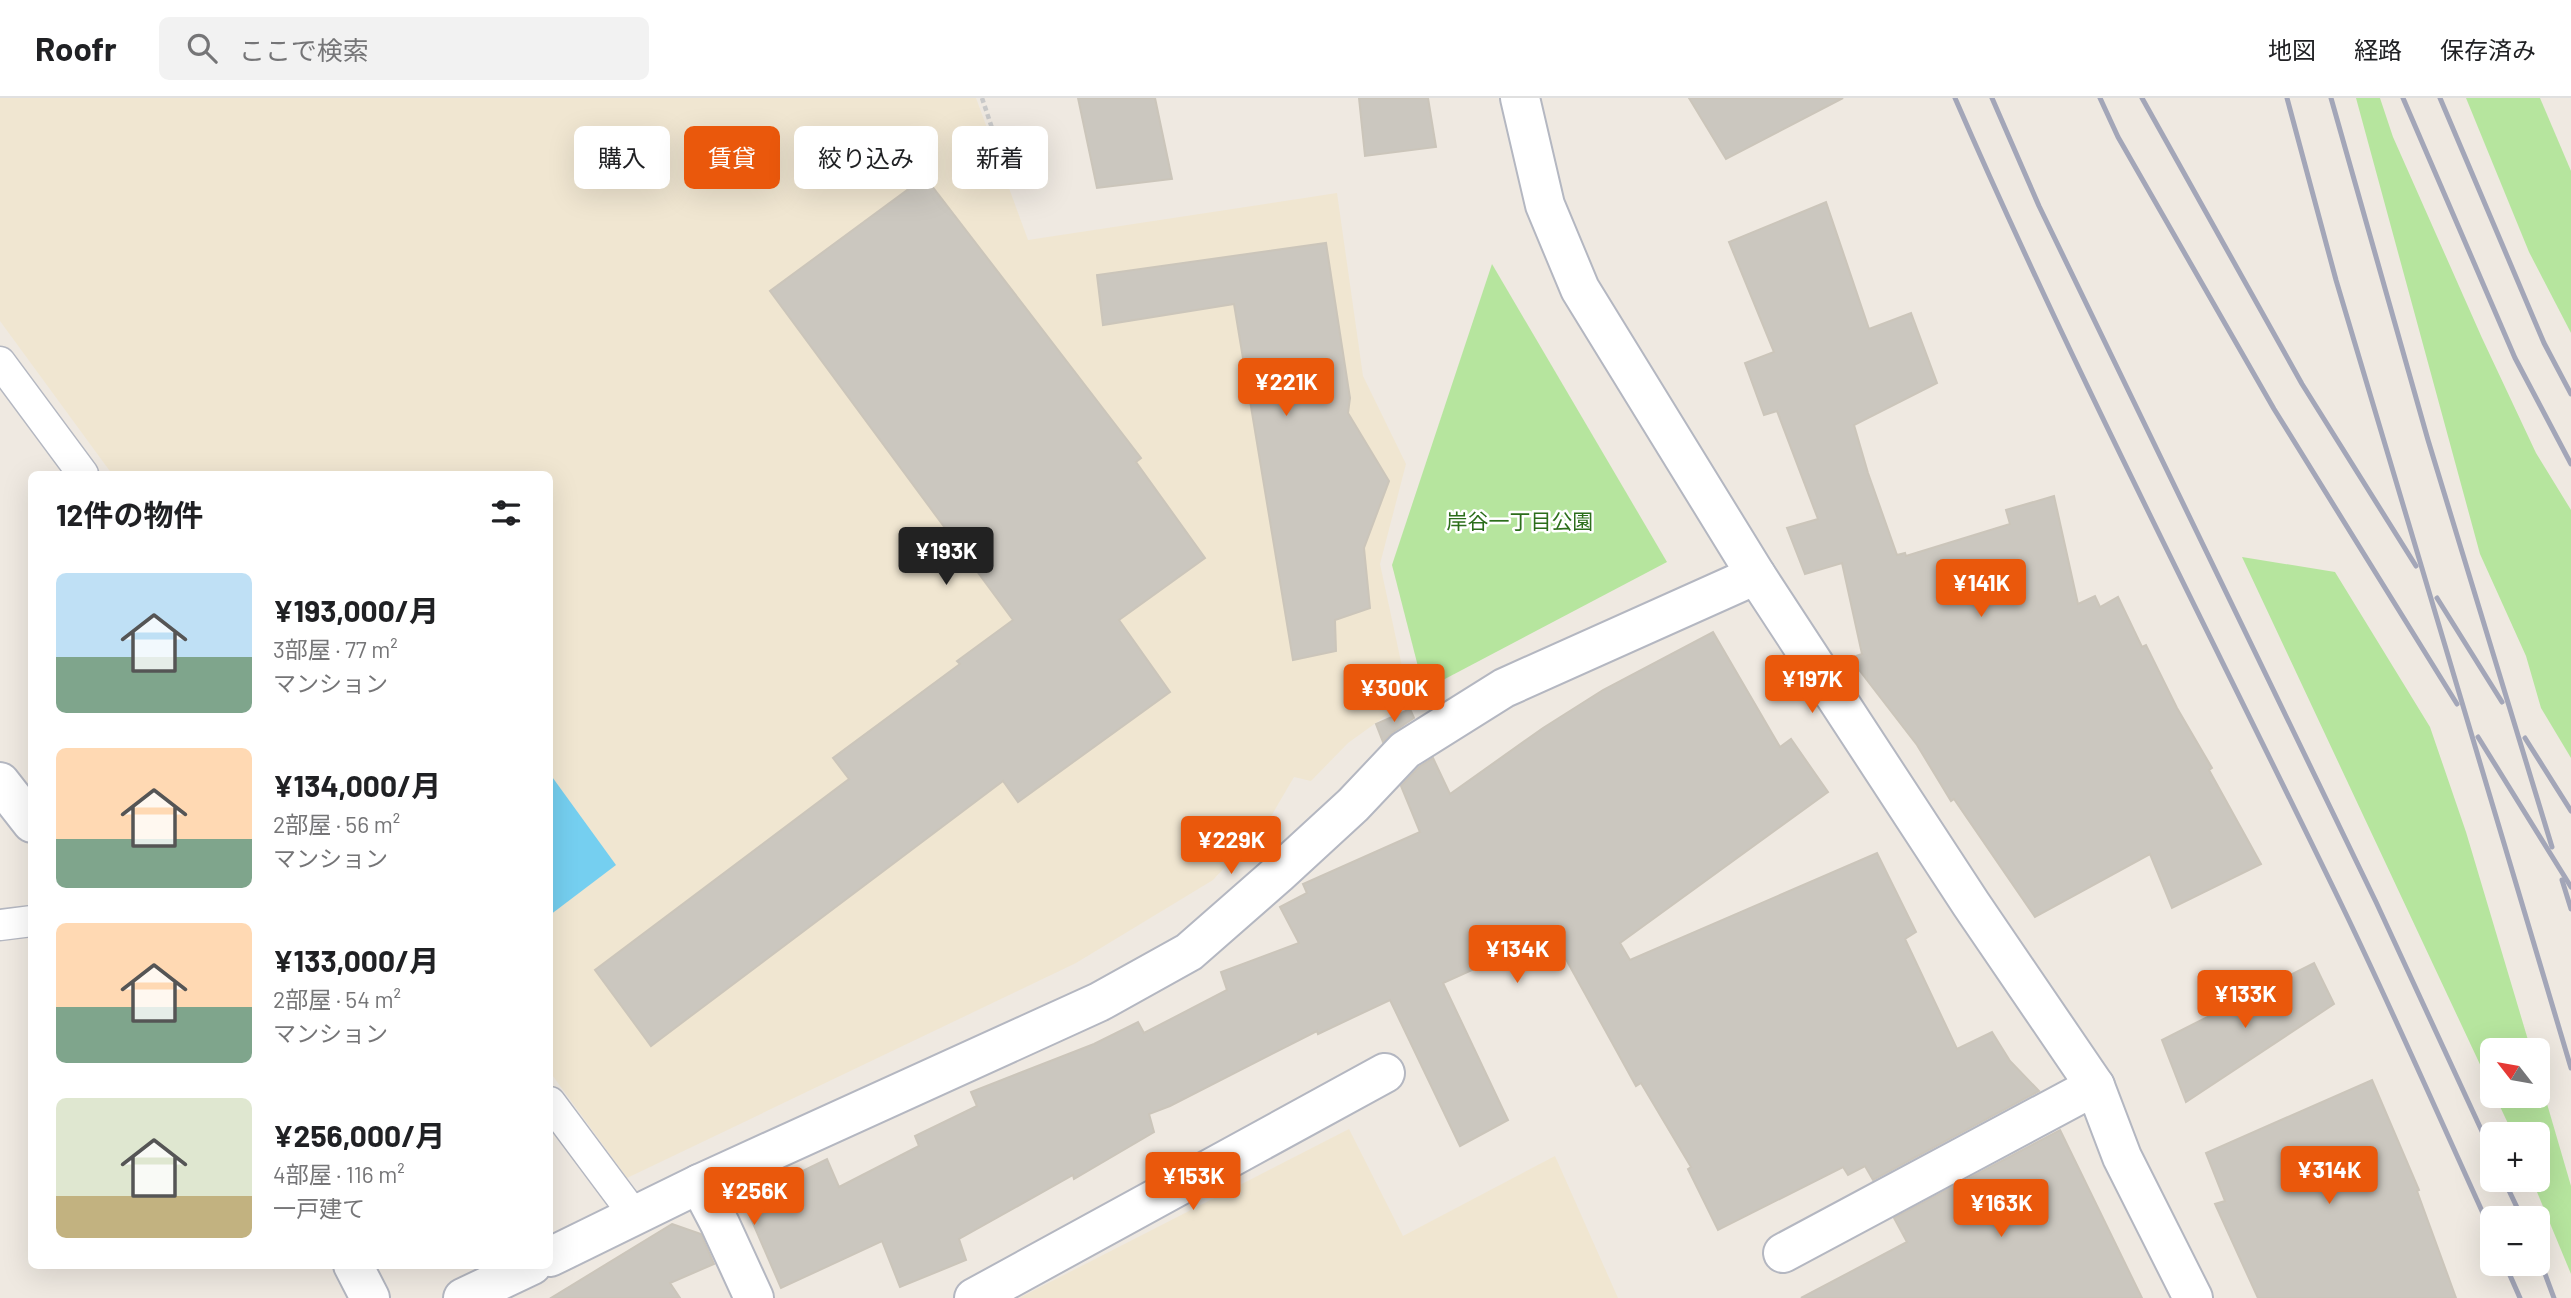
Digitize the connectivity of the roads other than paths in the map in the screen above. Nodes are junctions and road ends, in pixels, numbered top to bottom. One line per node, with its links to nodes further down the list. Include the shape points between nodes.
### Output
1 (1520, 98): 4 (street, via 1545,205 1580,289)
2 (0, 362): 3 (lane)
3 (81, 471)
4 (1756, 575): 10 (street); 12 (street, via 1504,688 1405,750 1335,822 1189,952 1099,1002)
5 (0, 782): 6 (street)
6 (28, 818)
7 (28, 922): 8 (lane)
8 (0, 926)
9 (1384, 1073): 21 (street)
10 (2095, 1086): 14 (street); 22 (street, via 2122,1157)
11 (553, 1106): 13 (lane)
12 (699, 1184): 13 (street); 20 (street)
13 (635, 1216): 15 (street)
14 (1783, 1253)
15 (553, 1256)
16 (354, 1269): 18 (street)
17 (524, 1269): 19 (street)
18 (370, 1298)
19 (463, 1298)
20 (754, 1298)
21 (974, 1298)
22 (2193, 1298)

